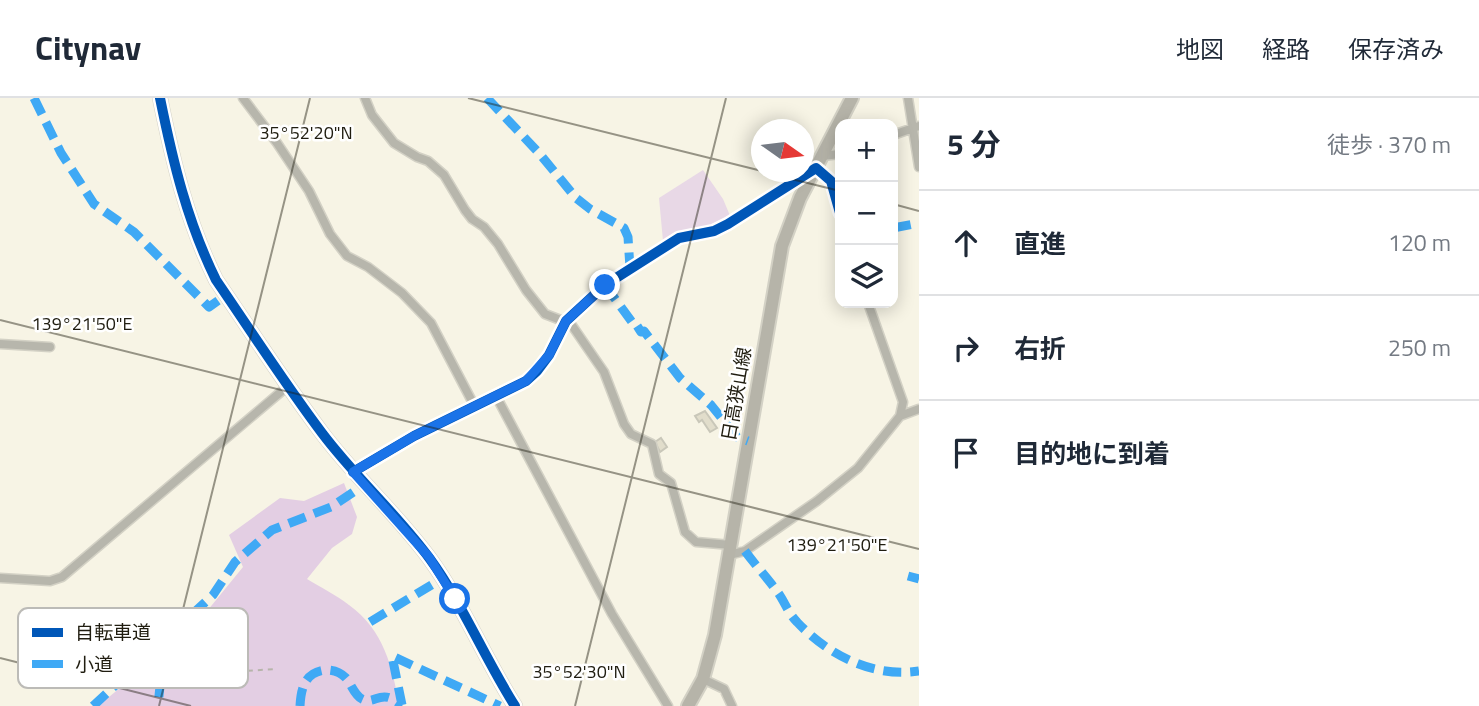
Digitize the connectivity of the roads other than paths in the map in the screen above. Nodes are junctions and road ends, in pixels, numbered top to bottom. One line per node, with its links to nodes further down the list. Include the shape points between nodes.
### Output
1 (160, 98): 16 (street, via 176,175 203,253 216,280)
2 (243, 98): 18 (street, via 302,181 346,256 402,293 431,323)
3 (366, 98): 13 (street, via 372,115 394,143 444,175 465,210 498,244 545,314)
4 (852, 98): 9 (street, 日高狭山線)
5 (908, 98): 6 (street)
6 (915, 127): 7 (street); 10 (street)
7 (898, 133)
8 (835, 156): 9 (street)
9 (819, 162): 11 (street); 13 (street, via 728,224 679,238 605,285); 22 (street, 日高狭山線, via 782,246)
10 (919, 167)
11 (835, 195)
12 (870, 308): 20 (street, via 903,402)
13 (566, 321): 17 (street, via 537,371); 22 (street, via 604,372 624,424 631,434 652,444 659,474 671,483 685,532 696,542)
14 (0, 344): 15 (street)
15 (50, 347)
16 (289, 386): 21 (street); 23 (street, via 62,577 50,581)
17 (496, 396): 18 (street); 26 (street, via 612,614)
18 (475, 407): 21 (street)
19 (919, 409): 20 (street)
20 (900, 416): 22 (street, via 858,468 817,501 745,551)
21 (353, 472): 25 (street, via 429,557)
22 (730, 550): 24 (street, 日高狭山線)
23 (0, 578)
24 (703, 679): 27 (street, 日高狭山線); 28 (street, via 724,688)
25 (515, 706)
26 (668, 706)
27 (688, 706)
28 (732, 706)

